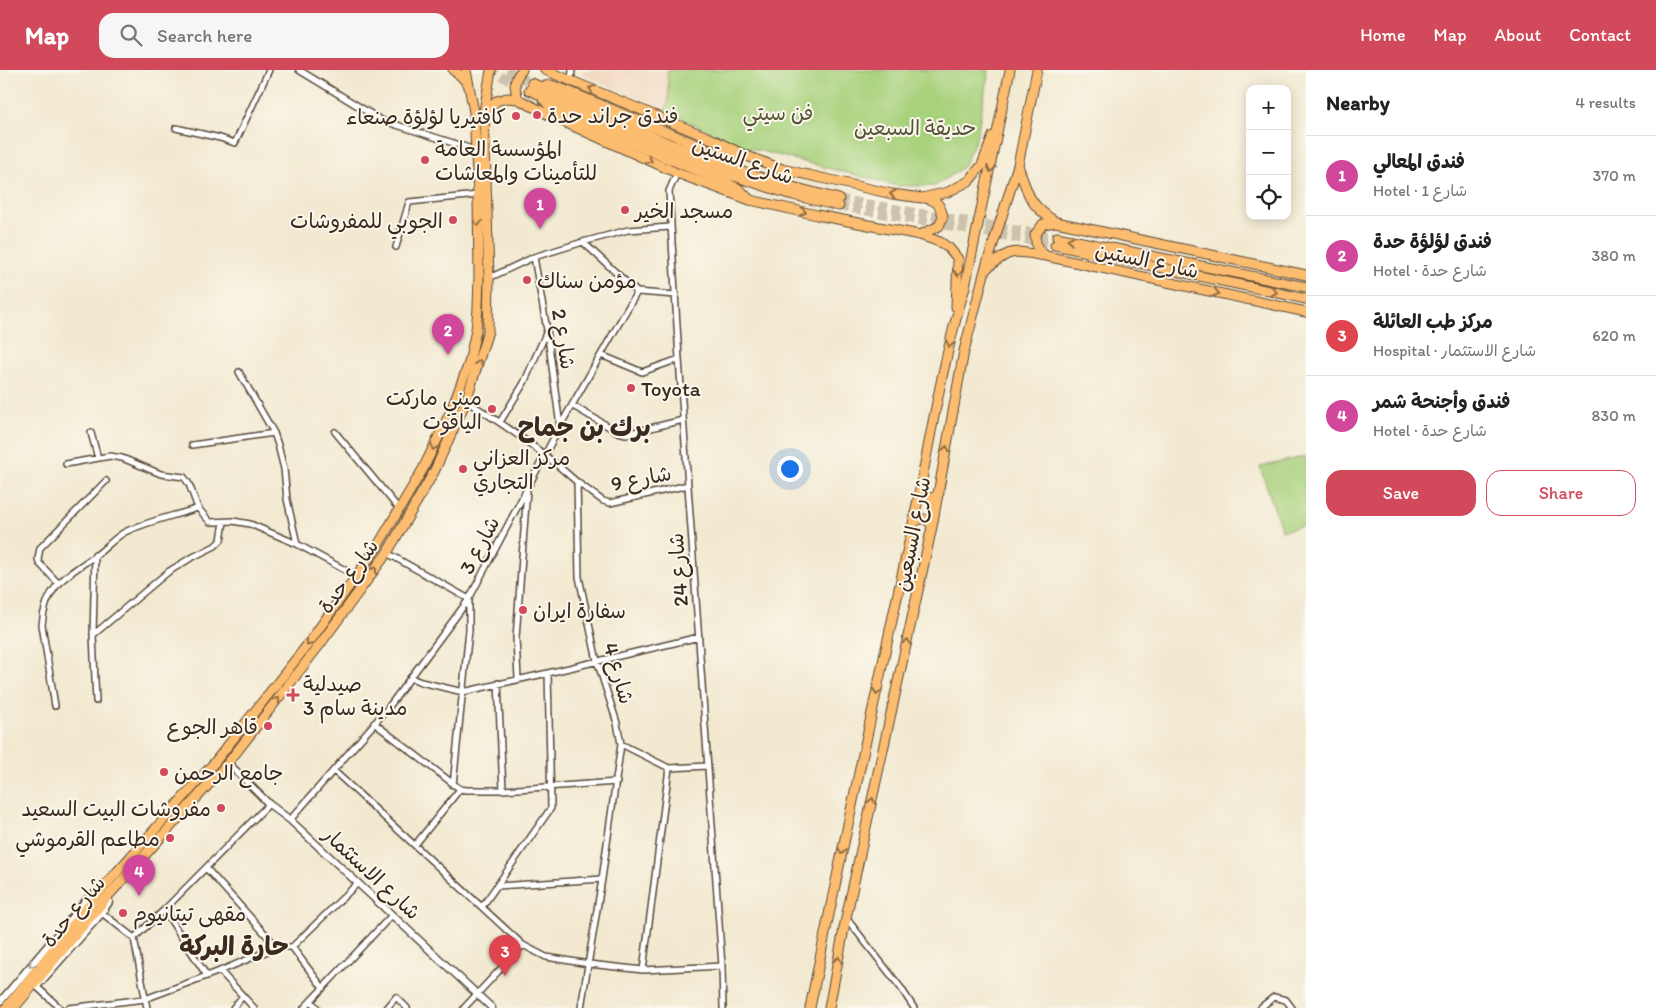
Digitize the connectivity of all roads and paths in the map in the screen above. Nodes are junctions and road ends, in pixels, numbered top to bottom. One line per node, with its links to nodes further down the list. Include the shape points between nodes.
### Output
1 (269, 70): 17 (street, via 235,143)
2 (299, 70): 18 (street, via 381,120)
3 (453, 70): 12 (main road)
4 (466, 70): 12 (main road, شارع حدة)
5 (491, 70): 16 (main road, شارع حدة)
6 (522, 70): 14 (main road, via 514,84)
7 (545, 70): 11 (main road)
8 (572, 70): 11 (street)
9 (1010, 70): 15 (main road, شارع السبعين)
10 (1037, 70): 20 (main road, شارع السبعين)
11 (571, 80): 19 (main road, one-way to 11)
12 (470, 88): 18 (main road, شارع حدة)
13 (535, 89): 19 (main road, via 551,85 719,153); 24 (main road, via 552,108 565,115 731,185); 25 (main road, شارع الستين, via 743,172)
14 (518, 99): 16 (main road, via 496,101); 21 (main road, one-way to 21)
15 (1002, 115): 23 (main road, via 982,165 969,181 948,192); 43 (main road, شارع السبعين, one-way to 43)
16 (485, 119): 35 (main road, شارع حدة)
17 (176, 128)
18 (475, 150): 22 (main road, شارع حدة)
19 (744, 155): 23 (main road, one-way to 19, via 802,175)
20 (1018, 165): 26 (main road, شارع الستين, via 1034,205); 33 (main road, شارع السبعين)
21 (677, 173): 24 (main road); 27 (street, شارع 24, via 669,191)
22 (478, 195): 30 (street, via 409,202); 41 (main road, شارع حدة, one-way to 41)
23 (922, 198): 28 (main road, via 940,205 943,216 939,226)
24 (750, 200): 28 (main road, one-way to 28)
25 (839, 202)
26 (1056, 222): 31 (main road, via 1043,224 1035,235 1037,248); 34 (main road, شارع الستين)
27 (670, 227): 29 (street, via 628,230); 38 (street, شارع 24)
28 (920, 235): 43 (main road, one-way to 43, via 940,242 958,259)
29 (583, 242): 32 (street); 37 (street)
30 (396, 247)
31 (1046, 256): 33 (main road, شارع الستين, via 1010,253); 42 (main road, شارع الستين, one-way to 42)
32 (534, 257): 35 (street); 44 (street, شارع 2)
33 (985, 270): 65 (main road, شارع السبعين, one-way to 33, via 964,351)
34 (1306, 275)
35 (489, 278): 40 (main road, شارع حدة)
36 (1306, 287): 39 (main road, شارع الستين, one-way to 39, via 1056,241)
37 (637, 292): 38 (street); 45 (street, شارع 3)
38 (676, 296): 46 (street, شارع 24)
39 (1306, 299)
40 (489, 307): 41 (main road); 48 (main road, شارع حدة, one-way to 40, via 488,331)
41 (478, 308): 67 (main road, شارع حدة, one-way to 67, via 469,363 458,394 423,468)
42 (1306, 312)
43 (955, 322): 64 (main road, شارع السبعين, one-way to 64)
44 (547, 330): 51 (street, via 524,383); 52 (street, شارع 2)
45 (601, 355): 46 (street, via 642,372); 49 (street, شارع 3)
46 (679, 359): 50 (street, شارع 24)
47 (239, 372): 55 (street)
48 (466, 401): 51 (street); 72 (main road, شارع حدة, via 434,472)
49 (573, 406): 50 (street, via 626,434); 52 (street, شارع 3)
50 (683, 420): 62 (street, شارع 24)
51 (500, 422): 57 (street)
52 (560, 426): 57 (street, شارع 3)
53 (336, 432): 67 (street)
54 (91, 433): 58 (street)
55 (274, 433): 56 (street); 71 (street)
56 (192, 446)
57 (545, 454): 61 (street); 63 (street, شارع 3)
58 (98, 458): 59 (street); 66 (street, via 122,458 161,474 184,477)
59 (66, 464)
60 (106, 482): 75 (street, via 40,548 40,563)
61 (577, 482): 62 (street, شارع 9, via 610,503); 79 (street, شارع 4, via 579,577)
62 (688, 485): 78 (street, شارع 24)
63 (528, 486): 76 (street, شارع 3); 82 (street, via 516,638)
64 (920, 490): 65 (main road, via 928,498); 69 (main road, شارع السبعين)
65 (939, 493): 70 (main road, شارع السبعين)
66 (198, 508): 68 (street, via 210,522); 73 (street, via 124,533)
67 (399, 509): 74 (main road, شارع حدة)
68 (224, 522): 71 (street, via 250,524); 77 (street, via 221,540 215,546 168,572)
69 (914, 524): 70 (main road, via 918,519 924,519); 143 (main road, شارع السبعين, one-way to 143)
70 (932, 527): 110 (main road, شارع السبعين, one-way to 70)
71 (297, 544): 74 (street)
72 (387, 553): 76 (street); 89 (main road, شارع حدة, one-way to 72)
73 (96, 555): 75 (street, via 67,574); 77 (street)
74 (356, 576): 105 (main road, شارع حدة, one-way to 105, via 308,644 215,762)
75 (59, 584): 86 (street, via 43,612 42,625)
76 (469, 599): 81 (street, شارع 3); 84 (street)
77 (93, 635): 85 (street)
78 (699, 637): 79 (street); 90 (street, شارع 24)
79 (597, 661): 80 (street); 88 (street, شارع 4)
80 (548, 673): 82 (street); 95 (street)
81 (411, 678): 84 (street); 87 (street, شارع 3)
82 (518, 679): 83 (street)
83 (498, 684): 84 (street); 97 (street)
84 (463, 692): 94 (street)
85 (96, 701)
86 (55, 706)
87 (374, 723): 92 (street, شارع 3); 94 (street)
88 (621, 744): 91 (street); 93 (street, شارع 4)
89 (228, 763): 98 (street, شارع الاستثمار); 105 (main road, شارع حدة)
90 (708, 766): 91 (street); 116 (street, شارع 24)
91 (669, 768): 117 (street)
92 (334, 770): 99 (street, شارع 3); 100 (street)
93 (617, 782): 95 (street); 102 (street, شارع 4)
94 (453, 784): 96 (street)
95 (552, 787): 97 (street); 104 (street, via 552,808)
96 (460, 789): 97 (street); 100 (street)
97 (503, 790)
98 (269, 804): 99 (street, شارع الاستثمار); 101 (street)
99 (290, 820): 103 (street, شارع الاستثمار)
100 (415, 845): 106 (street)
101 (206, 868): 107 (street); 113 (street)
102 (602, 879): 104 (street); 115 (street, شارع 4)
103 (358, 883): 109 (street, شارع الاستثمار); 114 (street)
104 (497, 886): 106 (street)
105 (104, 893): 108 (street, via 109,902); 126 (street, one-way to 126, via 89,897); 127 (main road, شارع حدة); 128 (main road, شارع حدة)
106 (482, 907): 112 (street)
107 (164, 910): 111 (street); 119 (street)
108 (102, 913): 111 (street); 120 (street)
109 (392, 915): 121 (street); 122 (street, شارع الاستثمار)
110 (846, 918): 144 (main road, شارع السبعين, one-way to 110); 145 (street)
111 (134, 938): 124 (street)
112 (523, 945): 115 (street, via 546,957); 122 (street)
113 (277, 947): 114 (street); 118 (street)
114 (292, 947): 121 (street)
115 (588, 964): 117 (street); 141 (street, شارع 4)
116 (722, 966): 117 (street); 142 (street, شارع 24)
117 (644, 970)
118 (220, 971): 119 (street); 123 (street)
119 (207, 976): 124 (street)
120 (37, 987): 129 (street); 130 (street)
121 (323, 988): 125 (street)
122 (478, 994): 139 (street); 140 (street, شارع الاستثمار)
123 (243, 996): 133 (street); 134 (street)
124 (145, 999): 131 (street); 132 (street)
125 (311, 1001): 135 (street); 136 (street)
126 (0, 1002)
127 (6, 1008)
128 (14, 1008)
129 (19, 1008)
130 (60, 1008)
131 (69, 1008)
132 (147, 1008)
133 (233, 1008)
134 (254, 1008)
135 (304, 1008)
136 (317, 1008)
137 (387, 1008): 138 (street, via 396,997)
138 (407, 1008)
139 (464, 1008)
140 (492, 1008)
141 (581, 1008)
142 (723, 1008)
143 (810, 1008)
144 (829, 1008)
145 (914, 1008)
146 (1260, 1008): 147 (street, via 1274,997 1286,1000)
147 (1292, 1008)

